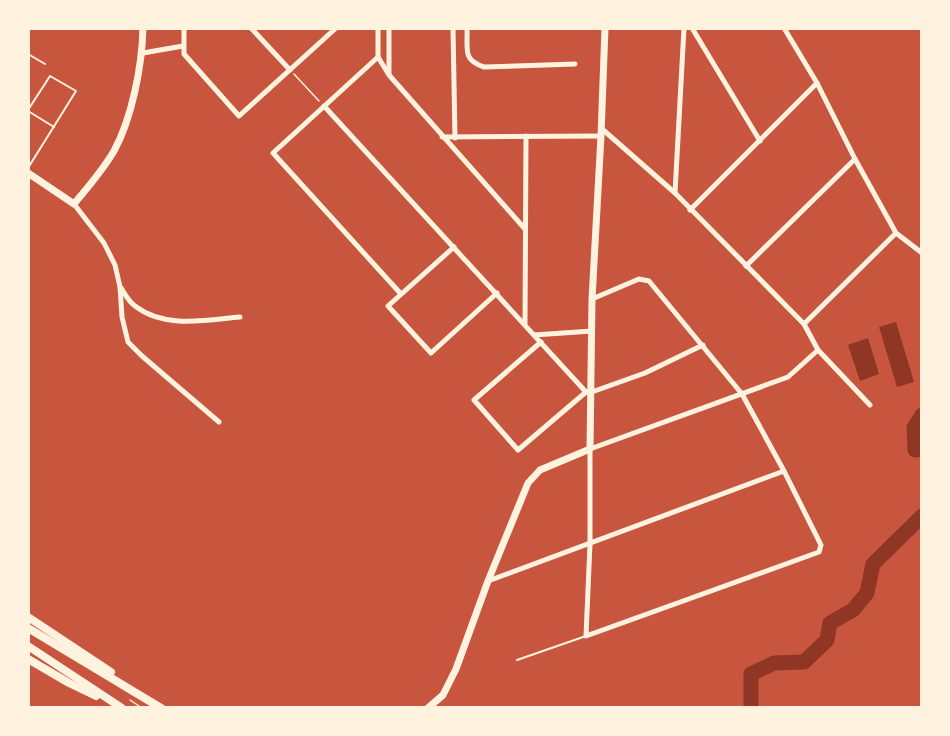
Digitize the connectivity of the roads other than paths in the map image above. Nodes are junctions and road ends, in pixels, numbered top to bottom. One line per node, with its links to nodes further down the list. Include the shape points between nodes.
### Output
1 (143, 28): 15 (street)
2 (184, 28): 13 (street)
3 (251, 28): 19 (street)
4 (336, 28): 19 (street)
5 (378, 28): 16 (street)
6 (388, 28): 20 (street)
7 (453, 28): 28 (street)
8 (467, 28): 18 (street, via 468,57 472,63 484,67)
9 (605, 28): 25 (street)
10 (684, 28): 33 (street)
11 (692, 28): 29 (street)
12 (784, 28): 21 (street)
13 (183, 46): 15 (street); 19 (street, via 184,54 239,116)
14 (28, 54): 17 (lane)
15 (142, 54): 34 (street, via 114,151)
16 (378, 57): 20 (street); 22 (street)
17 (45, 64)
18 (575, 64)
19 (290, 70)
20 (388, 75): 27 (street)
21 (817, 83): 29 (street); 30 (street)
22 (324, 106): 38 (street); 43 (street, via 273,153)
23 (28, 111): 24 (lane); 24 (lane, via 50,76 76,91)
24 (54, 127): 31 (lane)
25 (601, 132): 26 (street); 33 (street); 44 (street)
26 (526, 136): 28 (street); 36 (street)
27 (442, 137): 28 (street); 36 (street)
28 (455, 138)
29 (760, 141): 35 (street)
30 (855, 159): 37 (street); 40 (street)
31 (28, 168)
32 (28, 173): 34 (street)
33 (675, 194): 35 (street)
34 (74, 204): 41 (street, via 104,243)
35 (690, 210): 40 (street)
36 (525, 229): 46 (street)
37 (896, 233): 39 (street); 47 (street)
38 (454, 247): 42 (street); 43 (street)
39 (921, 253)
40 (746, 266): 47 (street)
41 (120, 287): 45 (street, via 133,305 151,316 177,321); 56 (street, via 128,342)
42 (497, 293): 43 (street, via 431,353 388,306); 46 (street)
43 (401, 294)
44 (592, 299): 48 (street); 51 (street, via 639,279 649,281)
45 (240, 317)
46 (525, 324): 49 (street)
47 (804, 324): 52 (street)
48 (592, 331): 49 (street); 53 (street)
49 (534, 335): 50 (street)
50 (541, 342): 53 (street); 53 (street, via 474,400 518,450)
51 (703, 345): 53 (street, via 645,373); 54 (street)
52 (819, 350): 54 (street, via 788,377); 55 (street)
53 (588, 393): 57 (street)
54 (742, 394): 57 (street); 58 (street)
55 (870, 405)
56 (219, 422)
57 (590, 449): 59 (street); 60 (street, via 540,470 528,483)
58 (784, 471): 59 (street); 63 (street, via 821,545 819,552)
59 (590, 544): 60 (street); 63 (street)
60 (488, 581): 71 (street, via 456,669 443,695)
61 (28, 617): 68 (main road)
62 (28, 628): 68 (main road)
63 (586, 636): 66 (lane)
64 (28, 646): 67 (main road)
65 (28, 659): 67 (main road, via 69,683)
66 (517, 660)
67 (112, 701): 69 (main road)
68 (151, 701): 70 (main road)
69 (122, 708)
70 (161, 708)
71 (428, 708)

